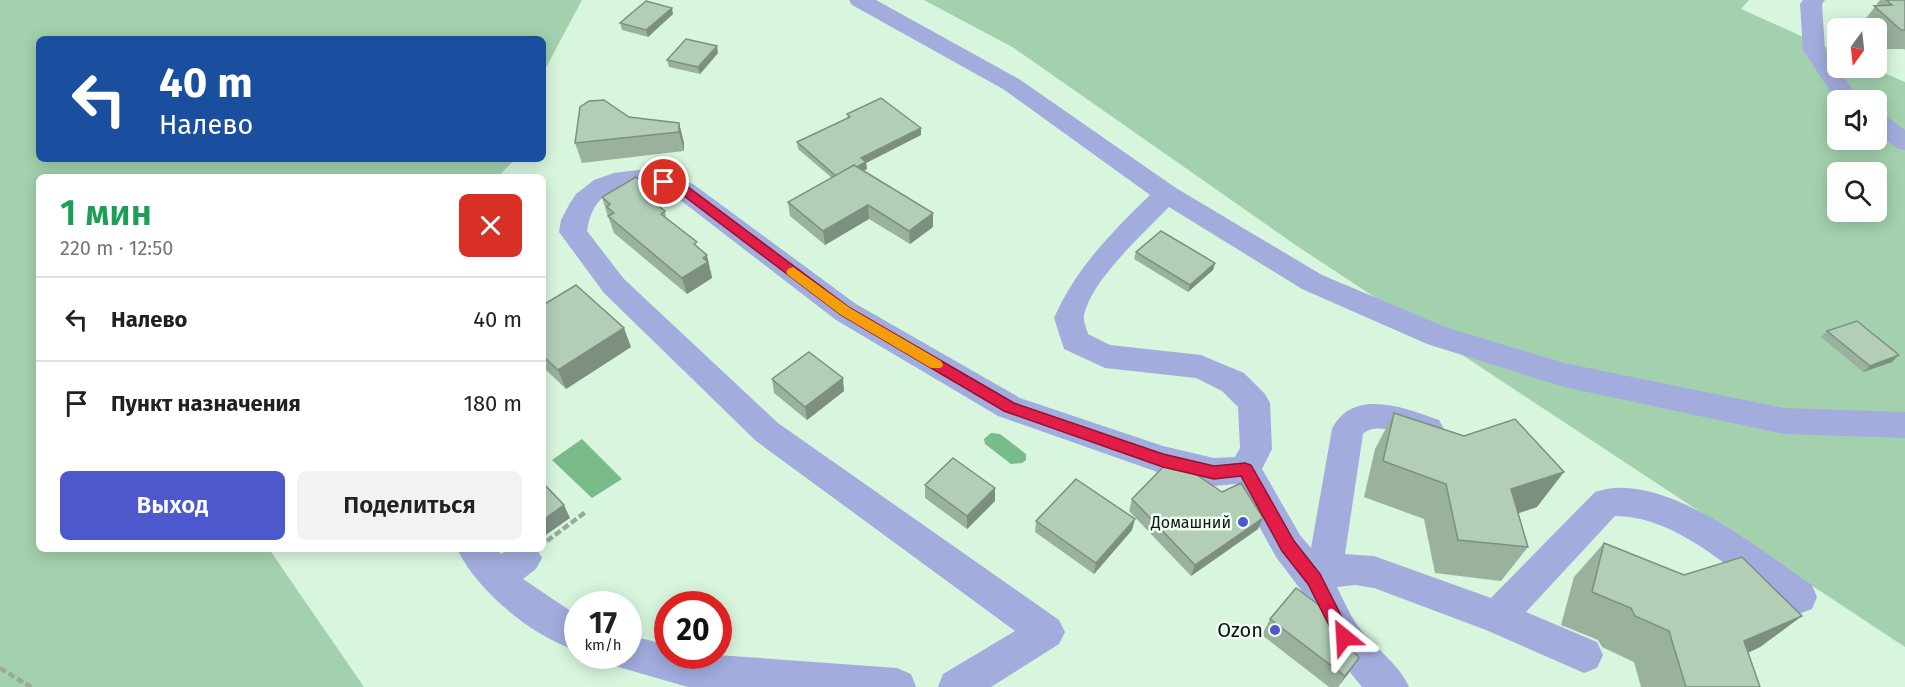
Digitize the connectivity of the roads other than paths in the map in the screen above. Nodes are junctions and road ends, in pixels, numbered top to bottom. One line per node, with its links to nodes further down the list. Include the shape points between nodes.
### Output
1 (860, 0): 6 (lane, via 1011,84)
2 (1814, 0): 3 (lane, via 1814,50)
3 (1841, 90)
4 (1887, 128): 5 (lane)
5 (1905, 142)
6 (1167, 194): 7 (lane, via 1312,282 1438,336 1564,375 1784,421); 9 (lane, via 1108,254 1083,289 1069,318 1075,341 1105,356 1201,367 1233,382 1254,403 1256,449)
7 (1905, 425)
8 (1428, 429): 12 (lane, via 1374,415 1353,421 1348,429)
9 (1245, 470): 12 (lane, via 1288,546); 19 (lane, via 1214,472 1163,460 1009,407 846,312 684,190 639,177 597,189 583,201 574,217 573,232 614,286 767,432 1046,632)
10 (488, 552): 11 (lane)
11 (522, 560): 15 (lane, via 509,590)
12 (1319, 578): 14 (lane, via 1334,571 1374,572); 20 (lane, via 1344,637)
13 (1799, 597): 14 (lane, via 1688,522 1655,507 1623,500 1607,502)
14 (1497, 617): 16 (lane)
15 (564, 628)
16 (1584, 655)
17 (642, 657): 18 (lane, via 700,672)
18 (897, 687)
19 (957, 687)
20 (1390, 687)

